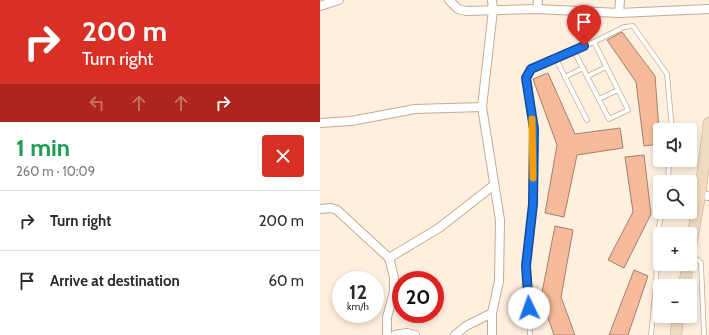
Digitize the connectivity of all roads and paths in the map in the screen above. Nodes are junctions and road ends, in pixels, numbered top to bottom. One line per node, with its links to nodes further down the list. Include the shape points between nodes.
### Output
1 (339, 0): 6 (street)
2 (450, 0): 9 (street, via 458,9 466,11)
3 (492, 0): 9 (street)
4 (538, 0): 7 (street)
5 (620, 0): 10 (street)
6 (320, 6)
7 (537, 9): 9 (street); 10 (street)
8 (709, 9): 10 (street)
9 (493, 10): 20 (street)
10 (619, 14)
11 (594, 42): 12 (lane); 14 (lane); 23 (lane, via 624,27 633,26 667,74)
12 (574, 51): 13 (lane); 15 (lane)
13 (556, 58): 17 (lane); 39 (lane, via 531,69 526,78 534,129 533,204 526,266)
14 (606, 67): 16 (lane); 18 (lane)
15 (583, 68): 16 (lane); 17 (lane)
16 (588, 76): 19 (lane)
17 (565, 77): 21 (lane)
18 (618, 90): 19 (lane); 19 (lane, via 628,110 610,119)
19 (599, 99)
20 (482, 107): 22 (street, via 415,110 351,121); 25 (street)
21 (587, 120)
22 (320, 123)
23 (671, 123)
24 (709, 123): 26 (main road)
25 (494, 185): 30 (street, via 439,228); 32 (street, via 500,220 500,258 499,281)
26 (704, 195): 29 (main road)
27 (320, 209): 30 (street, via 337,210)
28 (661, 219): 40 (lane)
29 (696, 227)
30 (389, 258): 34 (street, via 394,277 394,292 387,317)
31 (697, 260): 42 (lane, via 701,263)
32 (492, 313): 37 (street, via 466,326); 38 (street)
33 (677, 323): 41 (main road)
34 (387, 335)
35 (395, 335): 36 (street)
36 (415, 335)
37 (455, 335)
38 (492, 335)
39 (530, 335)
40 (651, 335)
41 (676, 335)
42 (704, 335)

